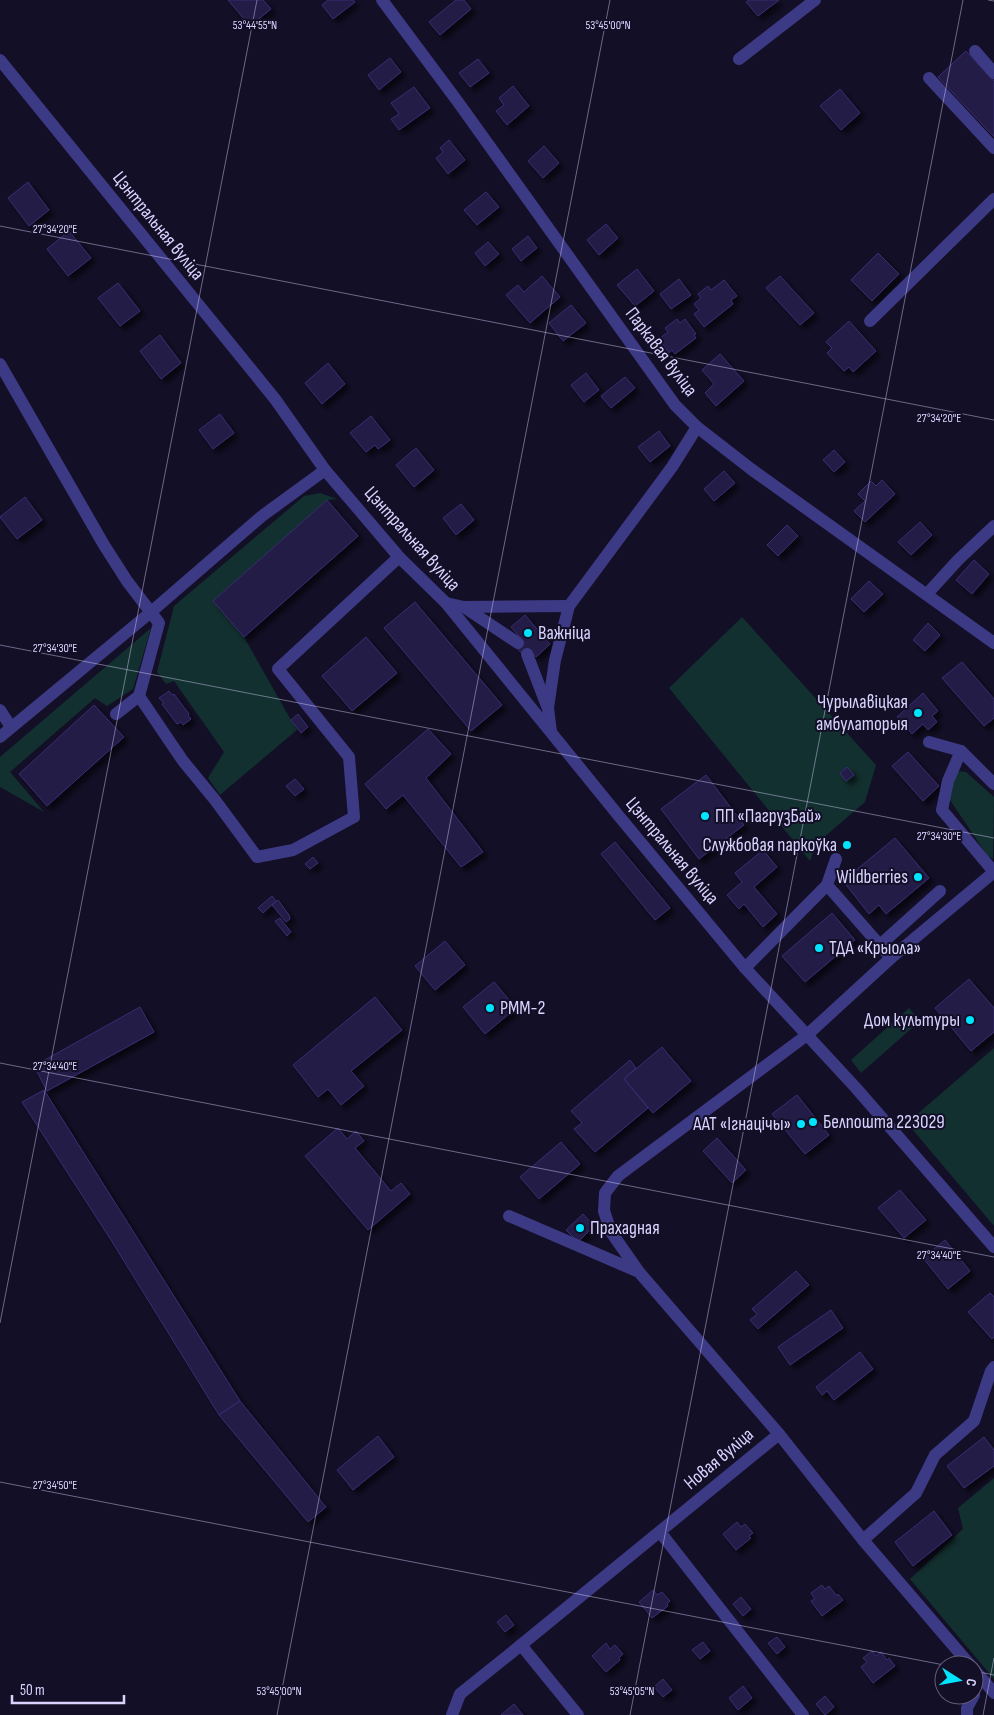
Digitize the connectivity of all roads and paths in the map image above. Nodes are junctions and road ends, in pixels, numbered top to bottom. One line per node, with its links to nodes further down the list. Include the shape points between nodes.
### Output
1 (382, 0): 12 (street, Паркавая вуліца, via 675,405)
2 (816, 0): 4 (street)
3 (974, 51): 6 (street)
4 (739, 59)
5 (0, 60): 13 (street, Цэнтральная вуліца, via 275,399)
6 (994, 73)
7 (929, 78): 8 (street)
8 (994, 148)
9 (994, 199): 10 (street)
10 (870, 321)
11 (0, 364): 20 (street, via 104,545)
12 (697, 427): 16 (street, Паркавая вуліца); 18 (street, via 666,475)
13 (325, 470): 15 (street, Цэнтральная вуліца); 20 (street, via 262,516)
14 (994, 526): 16 (street)
15 (398, 557): 17 (street, Цэнтральная вуліца); 24 (street, via 278,669 348,757 354,817 346,822 293,850 256,858)
16 (927, 594): 22 (street, Паркавая вуліца)
17 (446, 603): 19 (street); 29 (street, Цэнтральная вуліца)
18 (569, 606): 19 (street); 25 (street, via 555,660)
19 (464, 607): 21 (street)
20 (151, 612): 24 (street, via 159,623); 28 (street)
21 (518, 643)
22 (994, 643)
23 (527, 654): 25 (street)
24 (139, 696): 27 (street)
25 (548, 708): 29 (street)
26 (0, 710): 28 (street)
27 (116, 714)
28 (11, 727): 30 (street)
29 (551, 732): 40 (street, Цэнтральная вуліца)
30 (0, 737)
31 (929, 742): 32 (street)
32 (961, 751): 33 (street); 35 (street, via 948,781 942,810)
33 (994, 784)
34 (836, 859): 36 (street)
35 (994, 872): 39 (street)
36 (827, 885): 38 (street); 40 (street)
37 (940, 891): 38 (street)
38 (880, 945): 39 (street)
39 (891, 958): 41 (street)
40 (745, 968): 41 (street, Цэнтральная вуліца)
41 (807, 1035): 43 (street, Цэнтральная вуліца); 44 (street, via 618,1176 605,1193 604,1211 611,1232)
42 (509, 1216): 44 (street)
43 (994, 1247)
44 (639, 1272): 46 (street)
45 (994, 1368): 48 (street, via 974,1421 936,1455 916,1492)
46 (779, 1434): 47 (street, Новая вуліца); 48 (street, Новая вуліца)
47 (660, 1532): 49 (street, Новая вуліца); 53 (street)
48 (863, 1540): 50 (street, Новая вуліца)
49 (521, 1646): 51 (street, Новая вуліца, via 460,1694); 52 (street)
50 (961, 1655)
51 (452, 1715)
52 (578, 1715)
53 (803, 1715)

